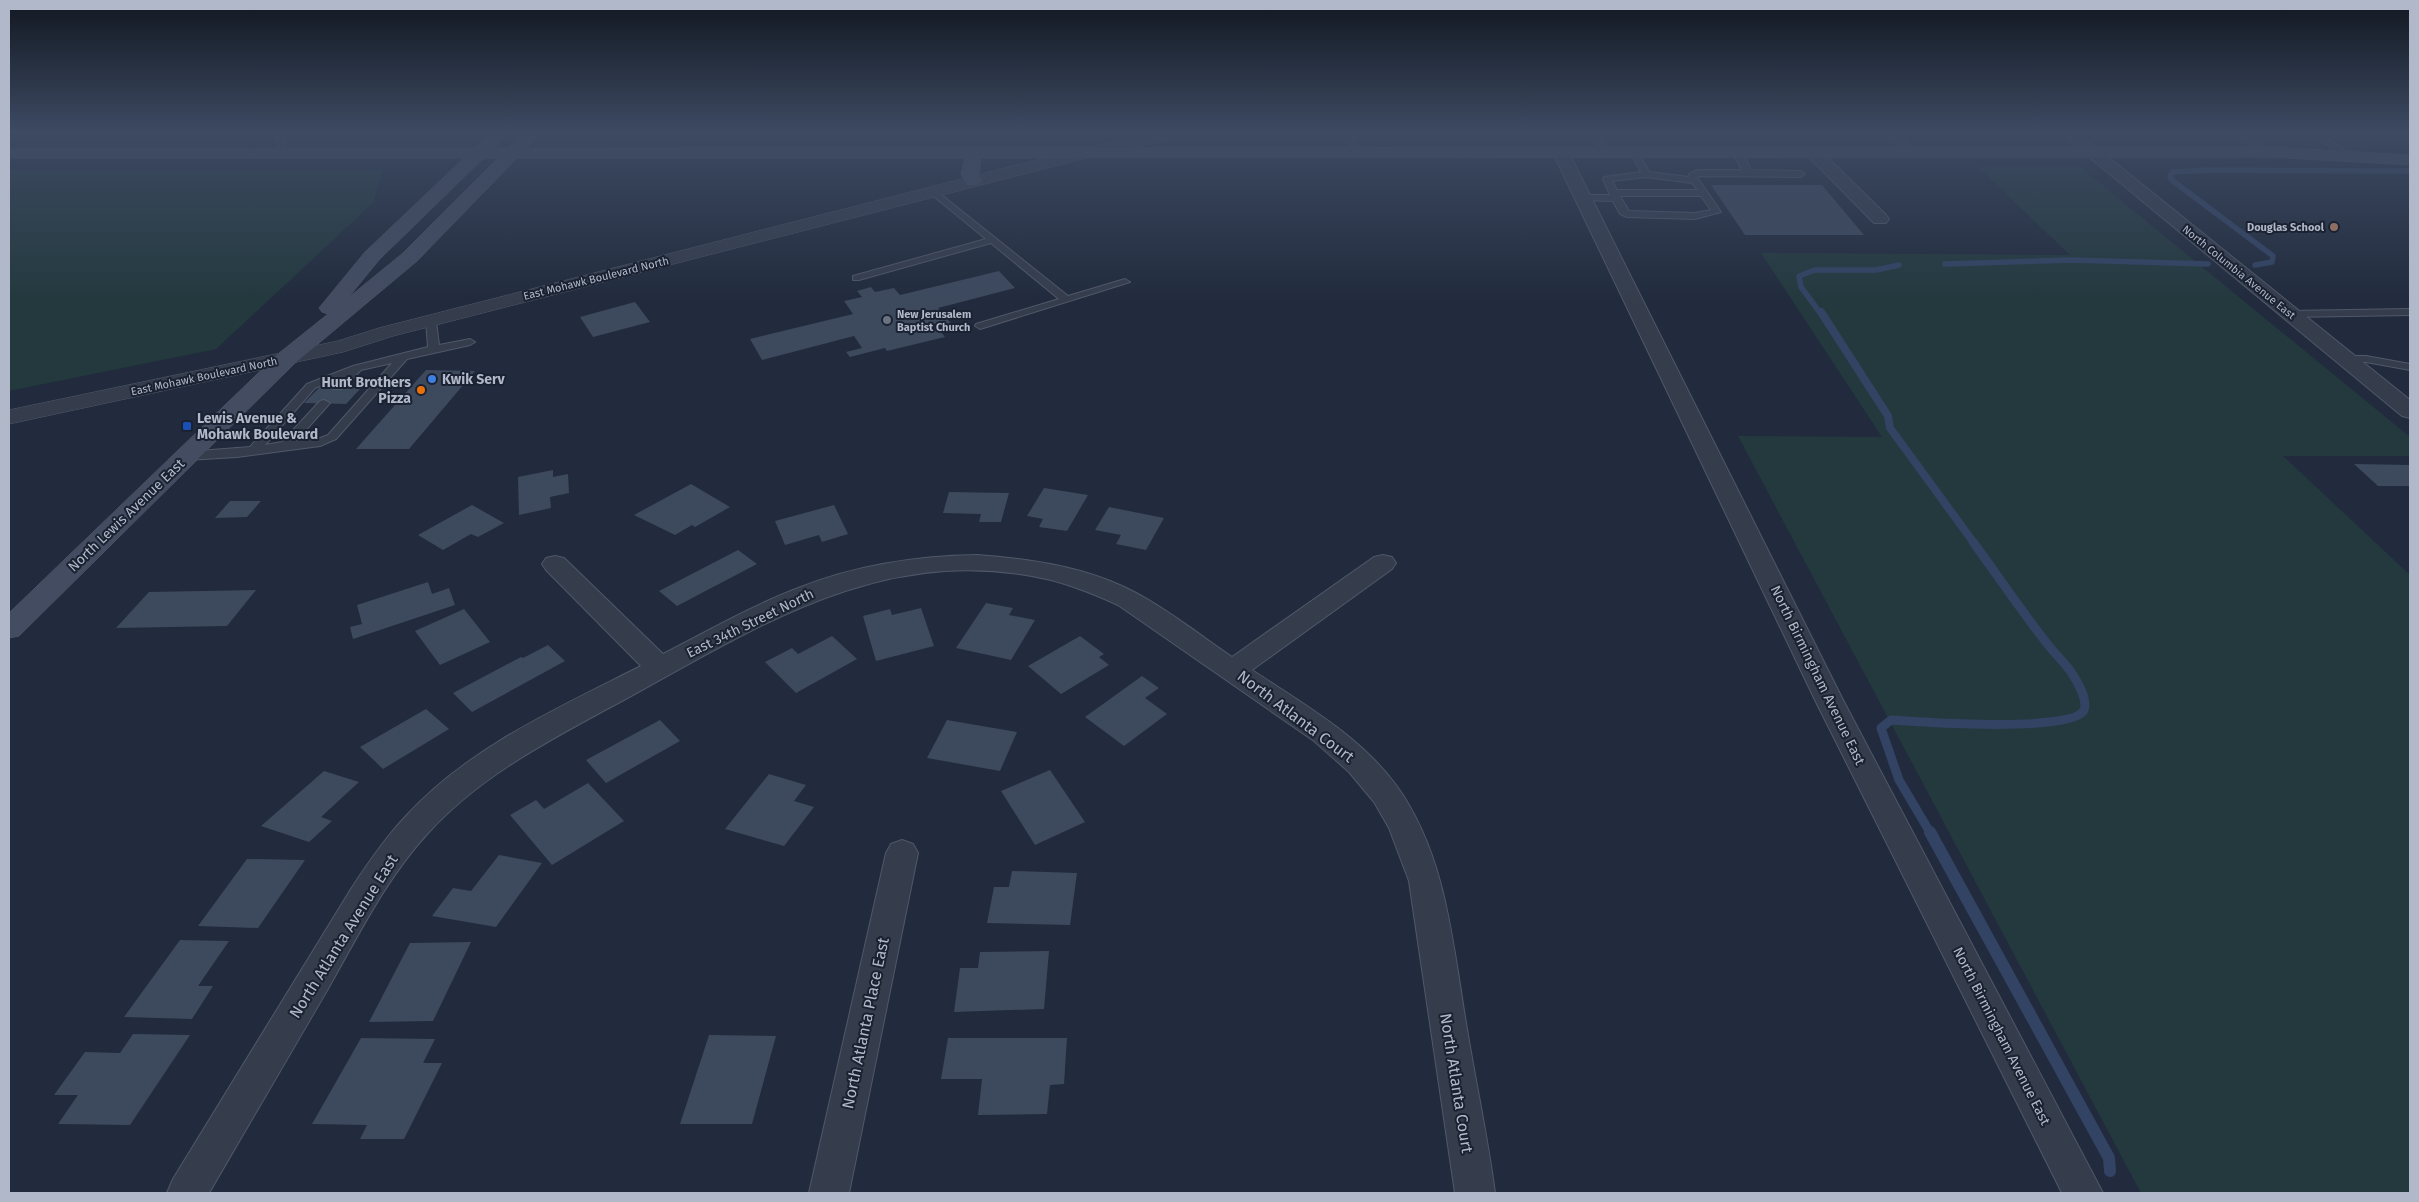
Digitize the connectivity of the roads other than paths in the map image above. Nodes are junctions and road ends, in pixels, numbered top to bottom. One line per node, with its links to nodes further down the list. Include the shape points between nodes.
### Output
1 (442, 188): 25 (main road, North Lewis Avenue East, via 372,256)
2 (478, 188): 25 (main road, North Lewis Avenue East, via 410,257)
3 (948, 188): 9 (street, East Mohawk Boulevard North)
4 (1579, 188): 12 (street, North Birmingham Avenue East)
5 (1611, 188): 11 (lane)
6 (1700, 188): 10 (lane)
7 (1849, 188): 13 (street)
8 (2137, 188): 19 (street, North Columbia Avenue East)
9 (934, 192): 14 (lane); 20 (street, East Mohawk Boulevard North)
10 (1704, 193): 11 (lane); 11 (lane, via 1716,209 1713,214 1627,214)
11 (1614, 195): 12 (lane)
12 (1584, 198): 45 (street, North Birmingham Avenue East, via 1829,700)
13 (1880, 219)
14 (992, 240): 15 (lane); 17 (lane)
15 (856, 278)
16 (1125, 282): 17 (lane)
17 (1067, 300): 21 (lane)
18 (2410, 312): 19 (lane)
19 (2290, 314): 26 (street, North Columbia Avenue East)
20 (431, 321): 23 (lane); 25 (street, East Mohawk Boulevard North)
21 (980, 326)
22 (470, 342): 23 (lane)
23 (434, 349): 24 (lane)
24 (404, 356): 28 (lane); 33 (lane, via 332,436 320,442)
25 (286, 359): 32 (street, East Mohawk Boulevard North); 35 (main road, North Lewis Avenue East)
26 (2347, 359): 27 (lane); 31 (street, North Columbia Avenue East)
27 (2410, 367)
28 (357, 368): 29 (lane); 34 (lane, via 311,386)
29 (338, 388)
30 (324, 403): 33 (lane)
31 (2410, 411)
32 (9, 417)
33 (286, 445): 34 (lane)
34 (255, 449): 35 (lane)
35 (186, 456): 38 (main road, North Lewis Avenue East)
36 (1383, 563): 40 (street, North Atlanta Court)
37 (555, 564): 39 (street)
38 (9, 629)
39 (660, 668): 40 (street, East 34th Street North, via 777,607 824,588 897,568 983,562 1050,570 1101,586 1127,599); 42 (street, North Atlanta Avenue East, via 491,762 420,821 377,876)
40 (1233, 670): 44 (street, North Atlanta Court, via 1324,733 1360,764 1385,794 1404,826 1425,881)
41 (902, 853): 43 (street, North Atlanta Place East)
42 (187, 1193)
43 (828, 1193)
44 (1475, 1193)
45 (2083, 1193)

